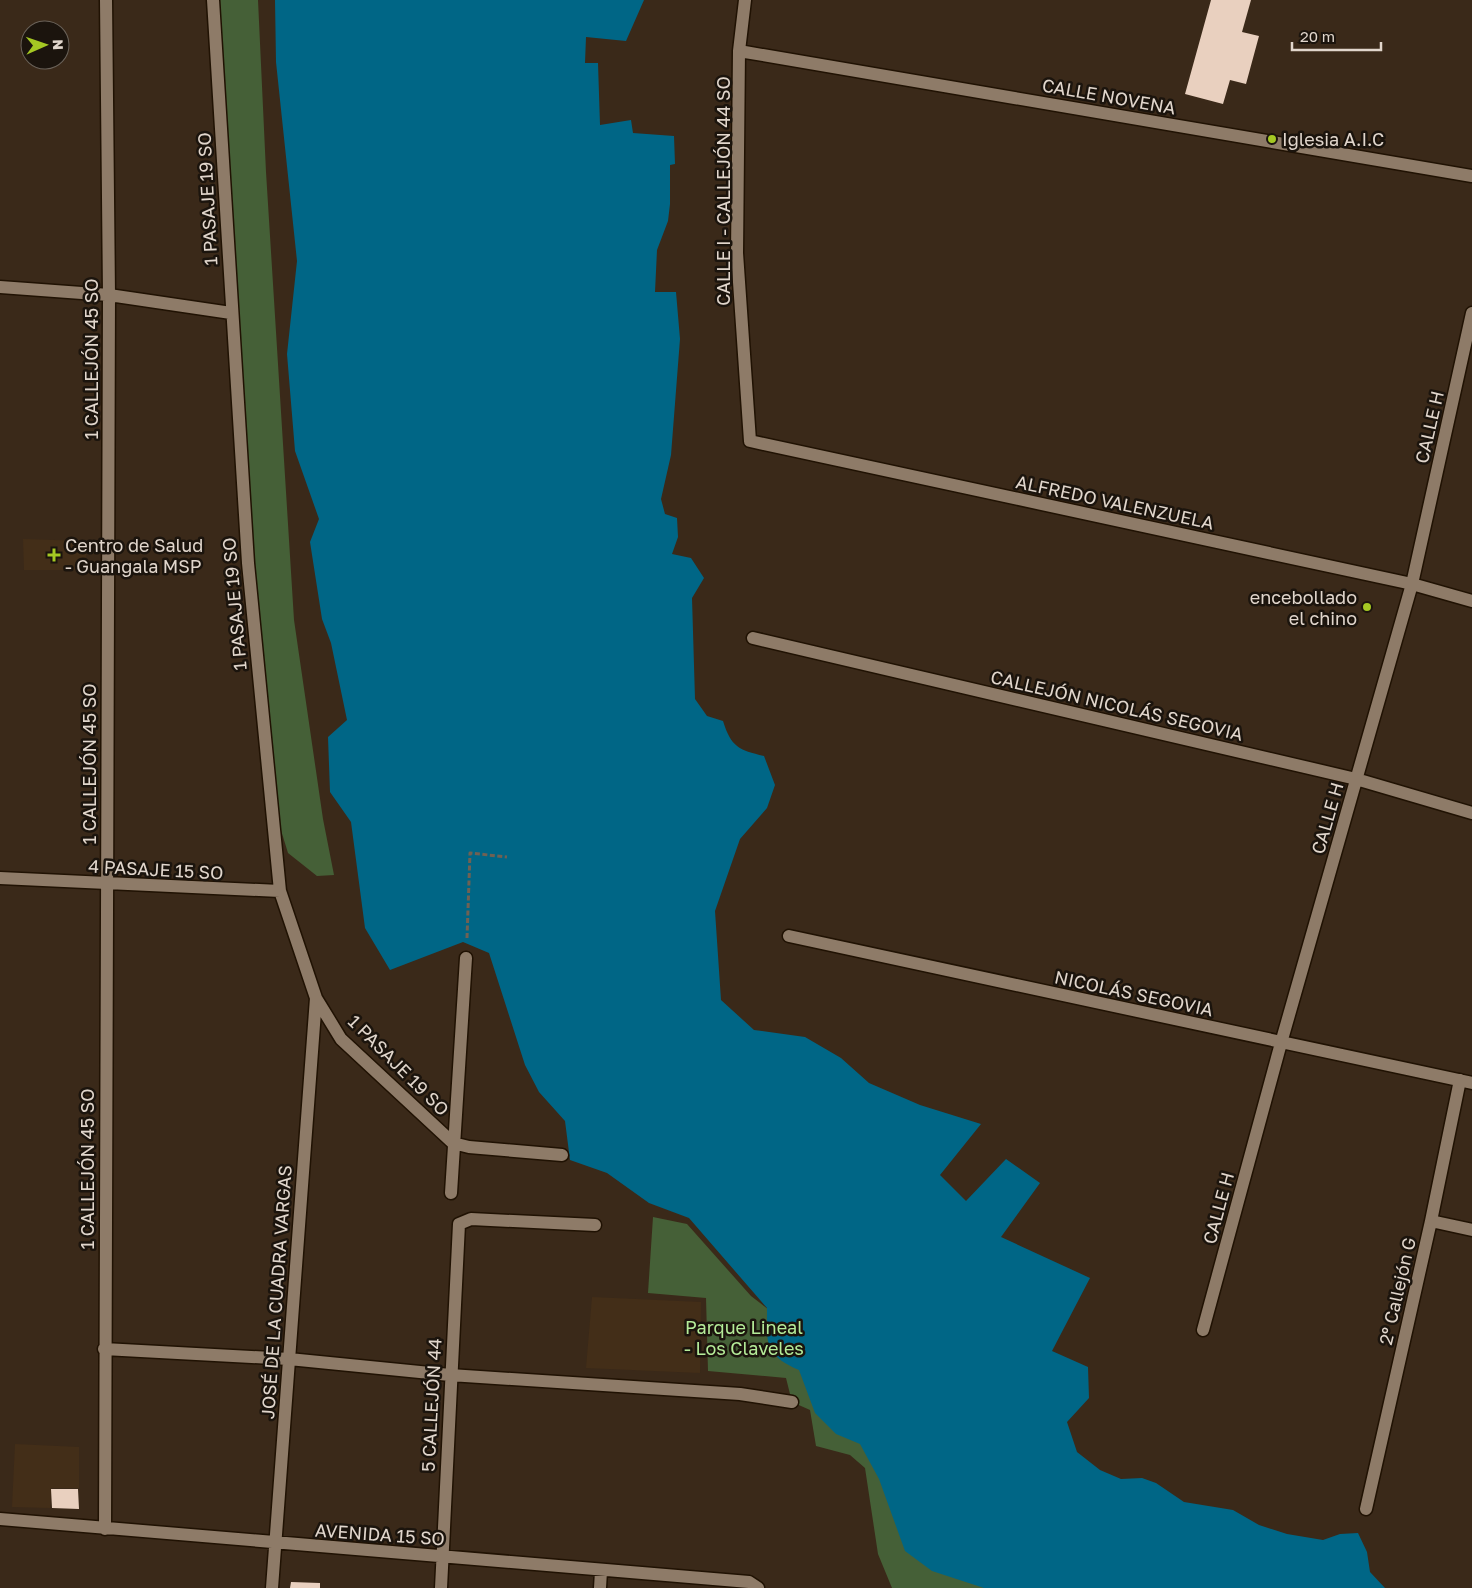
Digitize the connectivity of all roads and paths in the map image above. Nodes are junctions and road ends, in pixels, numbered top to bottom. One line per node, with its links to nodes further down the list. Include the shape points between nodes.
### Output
1 (106, 0): 7 (street, 1 CALLEJÓN 45 SO)
2 (213, 0): 8 (street, 1 PASAJE 19 SO)
3 (745, 0): 4 (street, CALLE I - CALLEJÓN 44 SO)
4 (739, 50): 5 (street, CALLE NOVENA); 10 (street, CALLE I - CALLEJÓN 44 SO, via 737,253)
5 (1472, 176)
6 (0, 287): 7 (street)
7 (109, 295): 8 (street); 18 (street, 1 CALLEJÓN 45 SO)
8 (231, 313): 19 (street, 1 PASAJE 19 SO, via 248,562)
9 (1472, 313): 11 (street, CALLE H)
10 (750, 441): 11 (street, ALFREDO VALENZUELA)
11 (1412, 584): 12 (street, ALFREDO VALENZUELA); 14 (street, CALLE H)
12 (1472, 601)
13 (752, 638): 14 (street, CALLEJÓN NICOLÁS SEGOVIA)
14 (1356, 779): 15 (street, CALLEJÓN NICOLÁS SEGOVIA); 23 (street, CALLE H)
15 (1472, 812)
16 (507, 857): 21 (path, via 470,853)
17 (0, 878): 18 (street, 4 PASAJE 15 SO)
18 (106, 884): 19 (street, 4 PASAJE 15 SO); 32 (street, 1 CALLEJÓN 45 SO)
19 (280, 891): 22 (street, 1 PASAJE 19 SO)
20 (789, 936): 23 (street, NICOLÁS SEGOVIA)
21 (466, 958): 25 (street)
22 (316, 998): 25 (street, 1 PASAJE 19 SO, via 341,1039); 33 (street, JOSÉ DE LA CUADRA VARGAS)
23 (1280, 1043): 24 (street, NICOLÁS SEGOVIA); 31 (street, CALLE H)
24 (1466, 1082): 28 (street, 2º Callejón G)
25 (453, 1143): 26 (street, via 469,1148); 27 (street)
26 (562, 1155)
27 (451, 1193)
28 (1431, 1221): 30 (street); 36 (street, 2º Callejón G)
29 (595, 1225): 34 (street, 5 CALLEJÓN 44, via 471,1219 459,1224)
30 (1472, 1230)
31 (1202, 1330)
32 (104, 1349): 33 (street); 38 (street, 1 CALLEJÓN 45 SO)
33 (289, 1359): 34 (street); 39 (street, JOSÉ DE LA CUADRA VARGAS)
34 (450, 1375): 35 (street, via 740,1394); 40 (street, 5 CALLEJÓN 44)
35 (792, 1402)
36 (1366, 1509)
37 (0, 1519): 38 (street, AVENIDA 15 SO)
38 (104, 1529): 39 (street, AVENIDA 15 SO)
39 (275, 1543): 40 (street, AVENIDA 15 SO); 43 (street, JOSÉ DE LA CUADRA VARGAS)
40 (442, 1556): 41 (street, AVENIDA 15 SO); 44 (street, 5 CALLEJÓN 44)
41 (601, 1571): 42 (street, AVENIDA 15 SO, via 749,1582); 45 (street)
42 (757, 1586)
43 (272, 1588)
44 (441, 1588)
45 (600, 1588)

